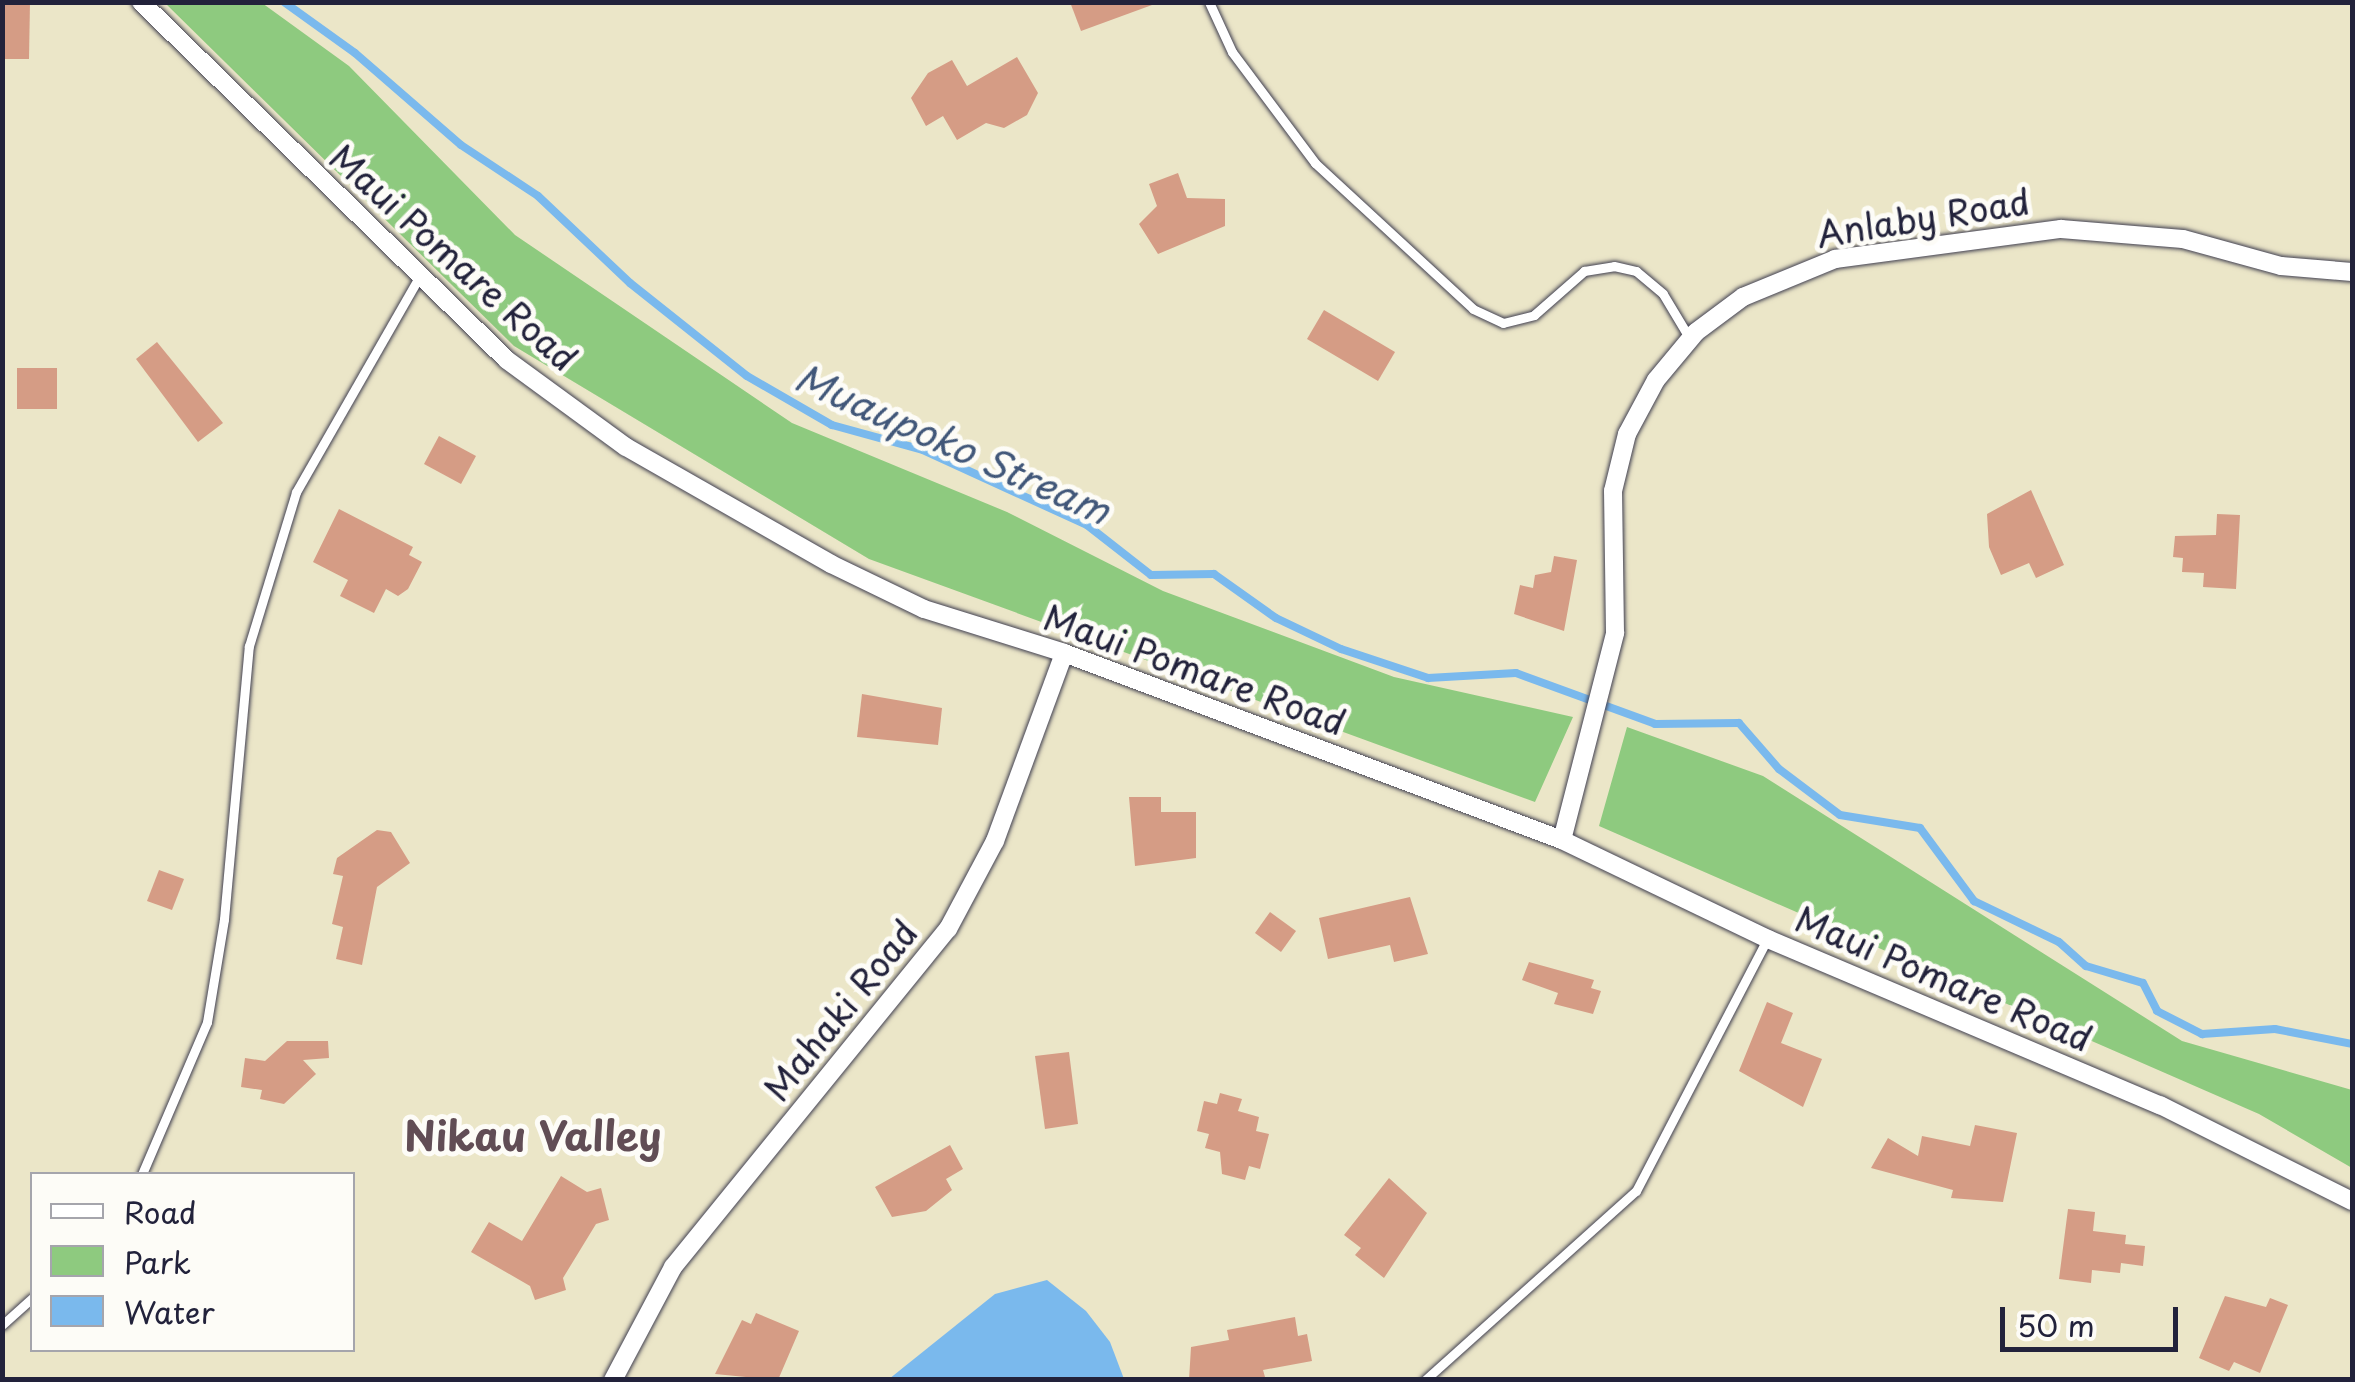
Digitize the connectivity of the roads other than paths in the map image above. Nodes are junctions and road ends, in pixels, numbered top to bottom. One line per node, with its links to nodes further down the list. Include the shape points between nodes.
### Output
1 (141, 2): 4 (street, Maui Pomare Road)
2 (1209, 2): 5 (lane, via 1232,52 1315,163 1474,309 1503,323 1534,315 1584,271 1614,266 1636,271 1663,294)
3 (2352, 272): 5 (street, Anlaby Road, via 2281,266 2183,239 2062,229 1835,259 1743,297)
4 (418, 279): 6 (street, Maui Pomare Road, via 507,360 626,447 924,609); 9 (lane, via 296,492 249,646 224,918 207,1022)
5 (1690, 340): 7 (street, Anlaby Road, via 1656,380 1627,434 1613,492 1615,632)
6 (1064, 653): 7 (street, Maui Pomare Road); 13 (street, Mahaki Road, via 995,841 948,929 673,1268)
7 (1562, 840): 8 (street, Maui Pomare Road)
8 (1768, 938): 10 (street, Maui Pomare Road, via 2160,1105); 14 (lane, via 1636,1191)
9 (143, 1172)
10 (2352, 1201)
11 (30, 1300): 12 (lane)
12 (2, 1325)
13 (613, 1380)
14 (1424, 1380)

